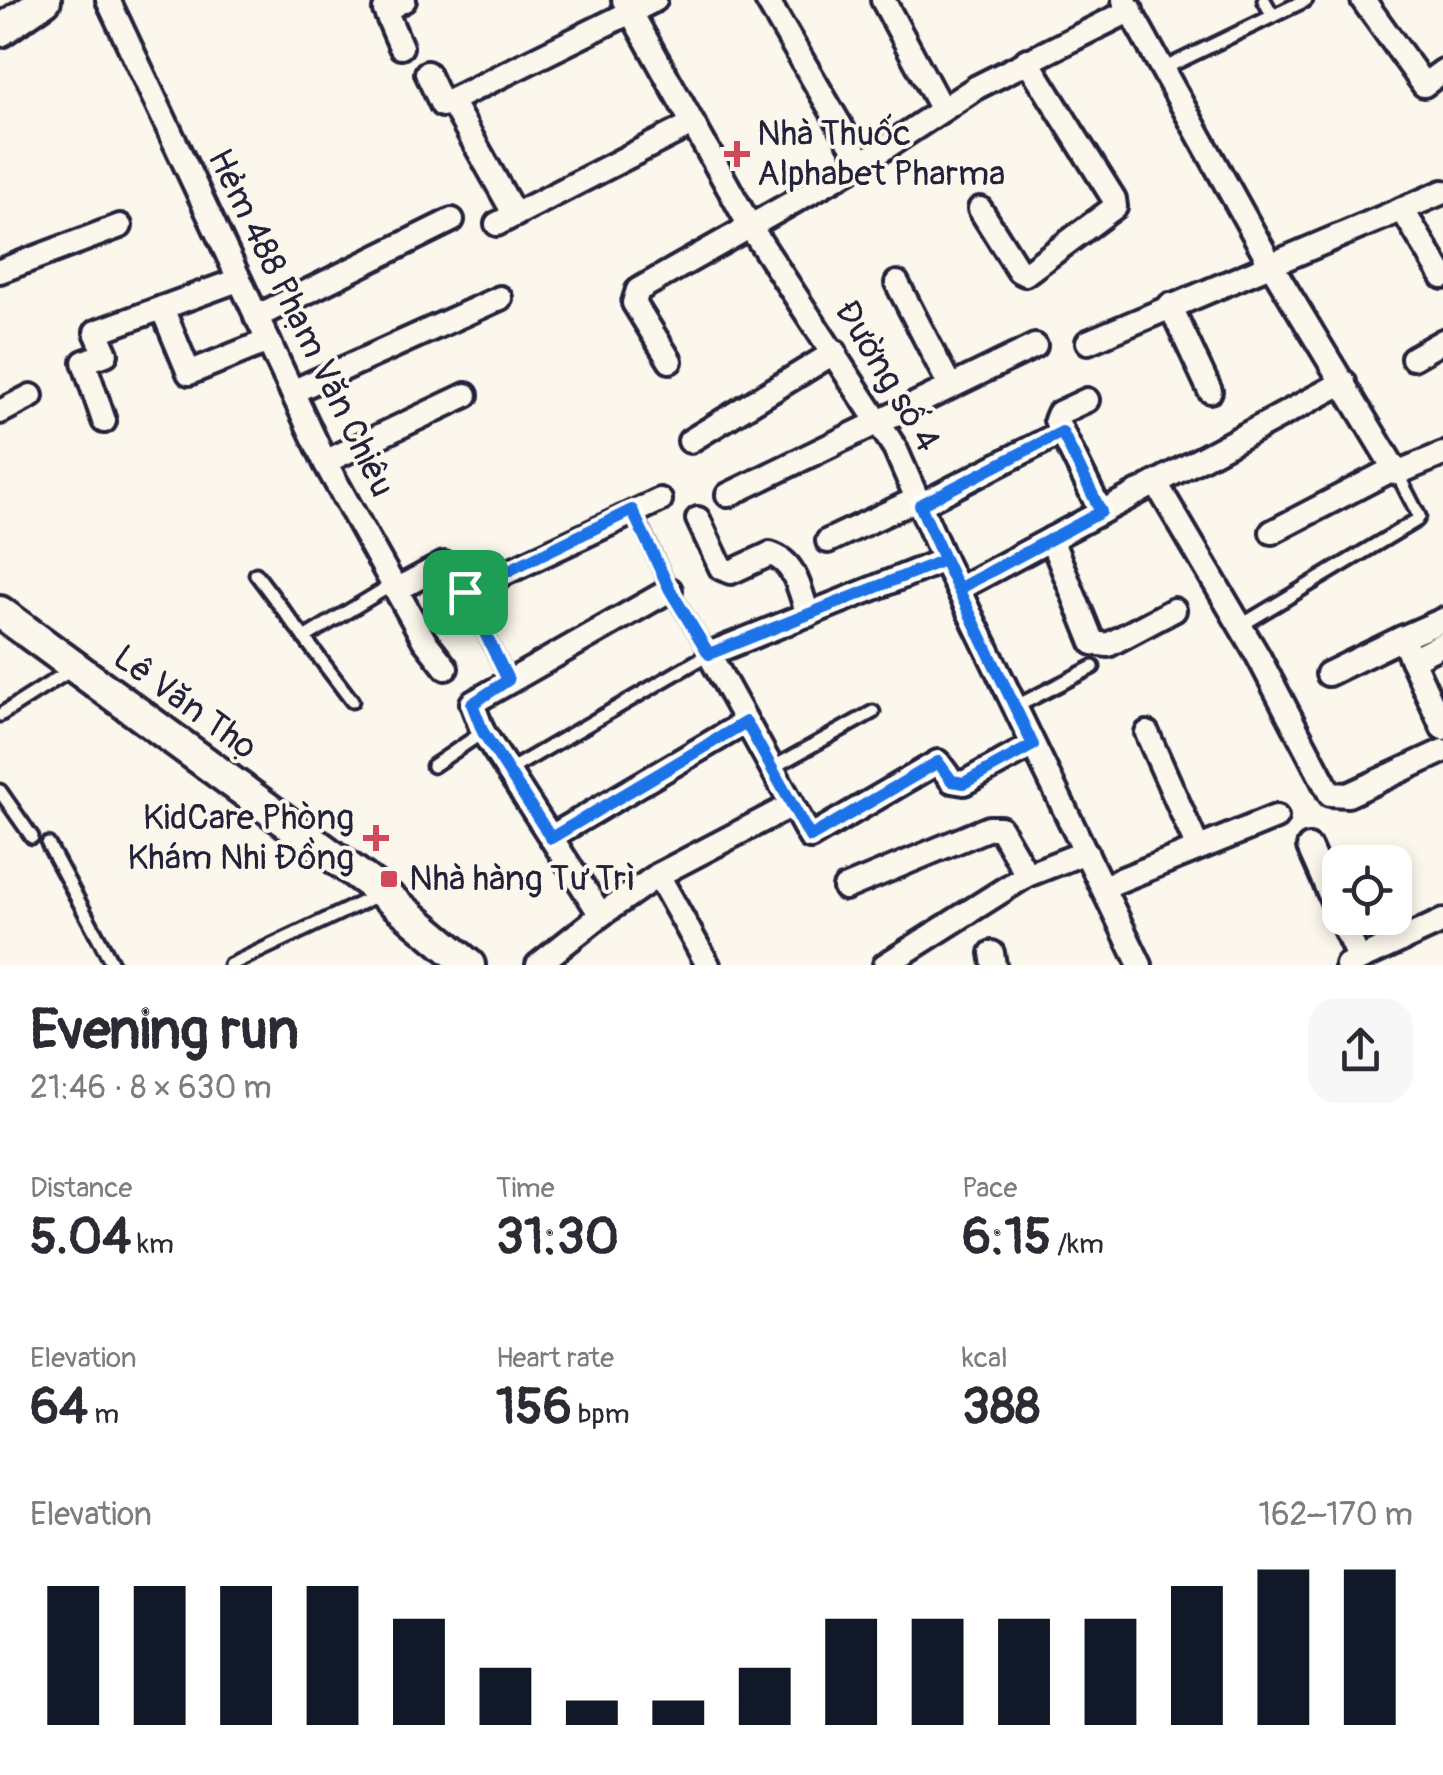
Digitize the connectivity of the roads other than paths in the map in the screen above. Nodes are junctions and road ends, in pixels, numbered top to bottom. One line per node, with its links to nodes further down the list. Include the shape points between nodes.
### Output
1 (45, 0): 13 (main road)
2 (108, 0): 32 (street, Hẻm 488 Phạm Văn Chiêu)
3 (404, 0): 14 (street, via 385,10)
4 (655, 0): 11 (street)
5 (768, 0): 22 (street)
6 (883, 0): 20 (street)
7 (1264, 0): 12 (lane)
8 (1306, 0): 12 (lane)
9 (1363, 0): 17 (street, via 1424,85)
10 (1127, 5): 15 (street); 16 (street)
11 (627, 6): 19 (street); 21 (street, Đường số 4)
12 (1273, 16): 16 (lane)
13 (0, 31)
14 (401, 46)
15 (1026, 60): 20 (street); 24 (street, via 1114,207 1025,274)
16 (1163, 69): 29 (street)
17 (1443, 71)
18 (428, 73): 19 (street)
19 (446, 103): 21 (street, via 506,220)
20 (942, 110): 22 (street)
21 (690, 125): 28 (street, Đường số 4)
22 (862, 163): 28 (street)
23 (1443, 192): 25 (street)
24 (980, 209)
25 (1402, 209): 29 (street); 31 (street)
26 (452, 220): 37 (street)
27 (120, 226): 30 (street)
28 (751, 228): 42 (street, Đường số 4); 44 (street, via 633,296)
29 (1270, 264): 35 (street); 45 (street)
30 (0, 271)
31 (1443, 278)
32 (238, 280): 36 (street); 37 (street, Hẻm 488 Phạm Văn Chiêu)
33 (897, 282): 46 (street)
34 (500, 298): 48 (street)
35 (1170, 305): 40 (street); 47 (street)
36 (162, 308): 39 (street, via 189,373); 54 (street, via 96,332 106,354 84,362)
37 (256, 317): 39 (street, Hẻm 488 Phạm Văn Chiêu)
38 (1443, 341): 43 (street)
39 (268, 342): 48 (street, Hẻm 488 Phạm Văn Chiêu)
40 (1088, 342)
41 (1035, 346): 46 (street)
42 (836, 352): 53 (street, Đường số 4); 56 (street)
43 (1413, 358)
44 (670, 361)
45 (1344, 382): 59 (street); 60 (street)
46 (950, 386): 53 (street)
47 (1210, 390)
48 (292, 392): 58 (street, Hẻm 488 Phạm Văn Chiêu)
49 (466, 395): 58 (street)
50 (32, 396): 52 (street)
51 (1087, 400): 55 (street, via 1056,416)
52 (0, 412)
53 (879, 420): 61 (street); 63 (street, Đường số 4)
54 (104, 421)
55 (1062, 432): 63 (street); 65 (street)
56 (690, 440)
57 (1443, 454): 59 (street)
58 (325, 462): 72 (street, Hẻm 488 Phạm Văn Chiêu)
59 (1396, 470): 67 (street); 80 (lane, via 1417,520)
60 (1156, 482): 65 (street); 80 (street)
61 (728, 495)
62 (660, 500): 64 (street)
63 (918, 502): 69 (street); 70 (street, Đường số 4)
64 (632, 510): 74 (lane); 75 (street)
65 (1101, 512): 68 (street)
66 (698, 519): 78 (street, via 721,568 731,572 770,554 791,566)
67 (1272, 532)
68 (1051, 539): 73 (street); 76 (street, via 1093,643 1108,645)
69 (828, 540)
70 (944, 560): 73 (street, Đường số 4); 78 (street)
71 (256, 574): 81 (lane)
72 (394, 587): 75 (street, via 444,564 452,566); 81 (lane); 86 (street, Hẻm 488 Phạm Văn Chiêu)
73 (958, 589): 91 (street, Đường số 4)
74 (670, 590): 84 (lane); 89 (street)
75 (465, 592): 89 (lane)
76 (1174, 610)
77 (0, 612): 85 (main road, Lê Văn Thọ)
78 (808, 615): 84 (street)
79 (1443, 620): 83 (street)
80 (1240, 626): 99 (street, via 1330,794 1348,795)
81 (304, 638): 90 (lane)
82 (1443, 644): 83 (street)
83 (1407, 649): 88 (street); 95 (street)
84 (709, 654): 94 (street); 102 (lane)
85 (74, 668): 93 (lane); 117 (main road, Lê Văn Thọ)
86 (446, 668)
87 (1093, 668): 91 (lane)
88 (1328, 674)
89 (508, 680): 96 (street, via 472,704)
90 (352, 700)
91 (1015, 707): 98 (street, Đường số 4)
92 (873, 712): 101 (lane)
93 (0, 716)
94 (746, 722): 101 (street); 107 (street)
95 (1443, 728)
96 (483, 732): 100 (lane); 102 (street)
97 (1148, 733): 109 (street)
98 (1033, 745): 104 (street, via 964,783 952,781 938,762 810,837); 111 (street, Đường số 4)
99 (1443, 750)
100 (433, 766)
101 (772, 768): 104 (street)
102 (508, 771): 107 (street)
103 (0, 791): 106 (lane)
104 (792, 806): 112 (street)
105 (1276, 817): 109 (street)
106 (32, 837)
107 (551, 838): 118 (street)
108 (48, 844): 123 (lane)
109 (1197, 846): 115 (street)
110 (1309, 847): 114 (street)
111 (1086, 852): 113 (street); 115 (street, Đường số 4)
112 (658, 875): 118 (street); 127 (street)
113 (1027, 875): 116 (street, via 1008,836 989,828); 128 (street)
114 (1322, 876)
115 (1102, 887): 129 (street, Đường số 4)
116 (845, 888)
117 (383, 892): 124 (lane); 125 (main road, Lê Văn Thọ)
118 (601, 915): 126 (street)
119 (1443, 921): 121 (street)
120 (1345, 935): 122 (street)
121 (1399, 954): 122 (street)
122 (1353, 962)
123 (113, 965)
124 (230, 965)
125 (469, 965)
126 (538, 965)
127 (708, 965)
128 (886, 965)
129 (1140, 965)

